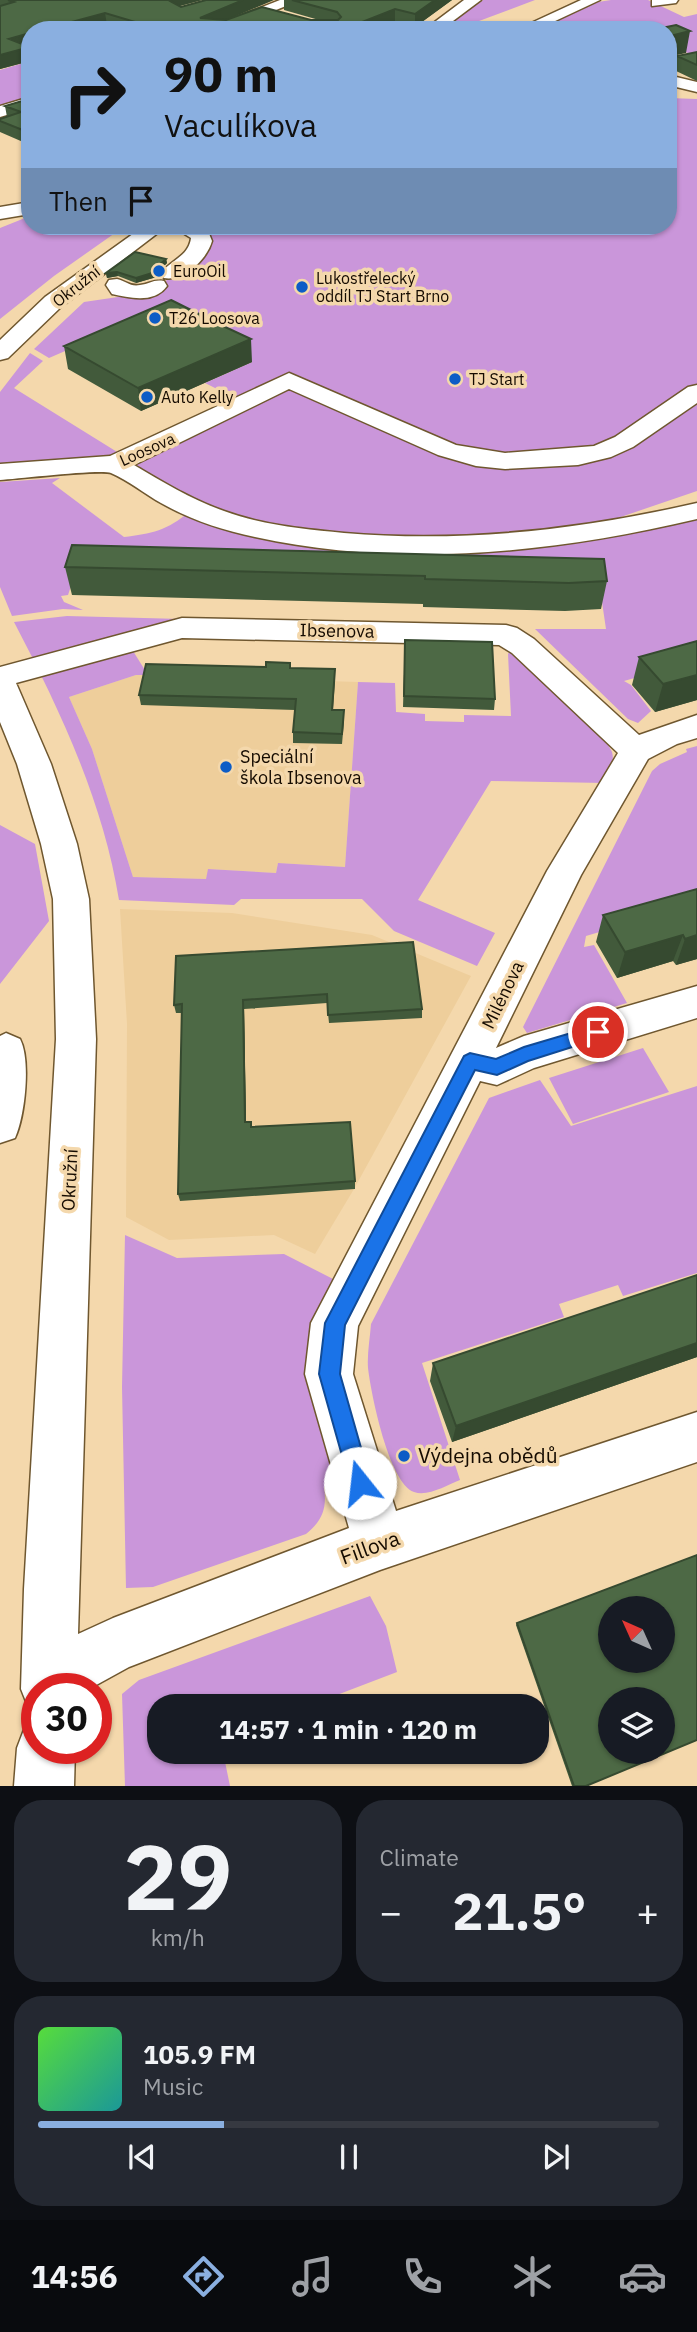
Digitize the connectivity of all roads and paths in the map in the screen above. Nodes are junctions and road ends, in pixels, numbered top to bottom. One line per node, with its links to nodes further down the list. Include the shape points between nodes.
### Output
1 (294, 0): 4 (street)
2 (474, 0): 7 (street)
3 (593, 0): 8 (street)
4 (262, 12): 5 (street); 6 (street)
5 (283, 17)
6 (236, 21)
7 (444, 21)
8 (544, 21)
9 (677, 82): 10 (street)
10 (695, 87)
11 (21, 105): 12 (street)
12 (0, 112)
13 (21, 121): 14 (street)
14 (0, 124)
15 (21, 210): 16 (street)
16 (0, 213)
17 (145, 235): 21 (street, Okružní)
18 (181, 235): 20 (street)
19 (201, 235): 21 (street, via 198,253 150,290 133,292 120,289 119,283)
20 (169, 245)
21 (53, 303): 22 (street, Okružní)
22 (0, 353)
23 (697, 392): 24 (street, Loosova, via 602,452 535,461 475,458 447,450 289,380)
24 (114, 464): 25 (street, Loosova); 26 (street, via 179,502 237,525 357,543 484,546 564,539)
25 (0, 472)
26 (697, 511)
27 (0, 677): 30 (street, Ibsenova, via 182,628 506,635)
28 (0, 683): 37 (street, Okružní, via 34,764 71,899 76,1040)
29 (697, 726): 30 (street)
30 (636, 751): 33 (street, Milénova, via 565,871)
31 (697, 1002): 33 (street, via 524,1054 497,1067)
32 (6, 1051): 34 (street)
33 (470, 1061): 36 (street, Milénova, via 335,1323 329,1374)
34 (0, 1124)
35 (697, 1437): 36 (street, Fillova)
36 (380, 1544): 38 (street, Fillova, via 113,1646)
37 (50, 1673)
38 (68, 1673)
39 (45, 1764): 40 (street)
40 (44, 1786)

